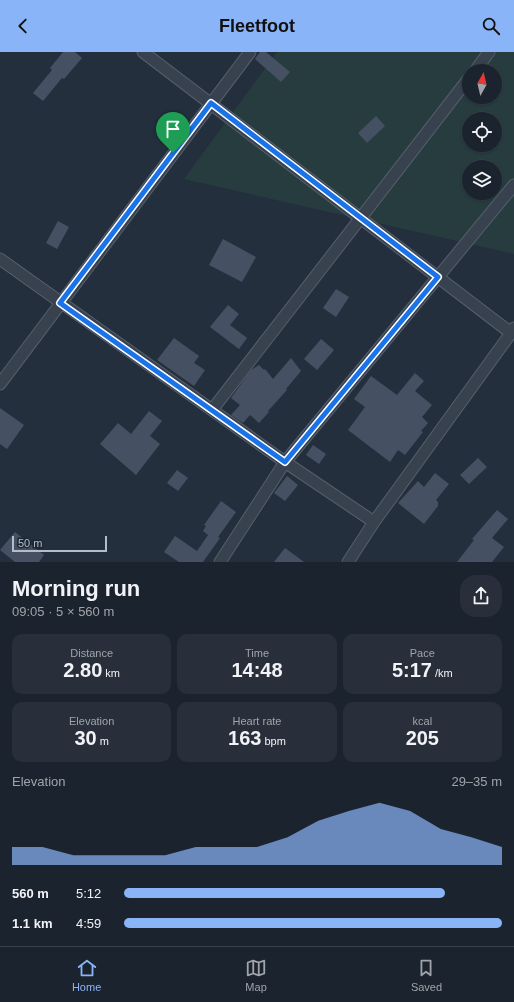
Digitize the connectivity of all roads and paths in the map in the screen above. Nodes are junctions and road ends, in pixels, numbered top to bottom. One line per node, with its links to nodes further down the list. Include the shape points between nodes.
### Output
1 (143, 52): 6 (street)
2 (250, 52): 6 (street)
3 (489, 52): 4 (street)
4 (480, 64)
5 (462, 87): 8 (street)
6 (211, 103): 8 (street); 11 (street)
7 (514, 185): 10 (street)
8 (361, 218): 10 (street); 14 (street)
9 (0, 259): 11 (street)
10 (438, 277): 12 (street); 15 (street)
11 (60, 303): 13 (street); 14 (street)
12 (512, 330): 16 (street)
13 (0, 384)
14 (212, 410): 15 (street)
15 (285, 462): 16 (street); 17 (street)
16 (374, 522): 18 (street)
17 (220, 562)
18 (348, 562)

